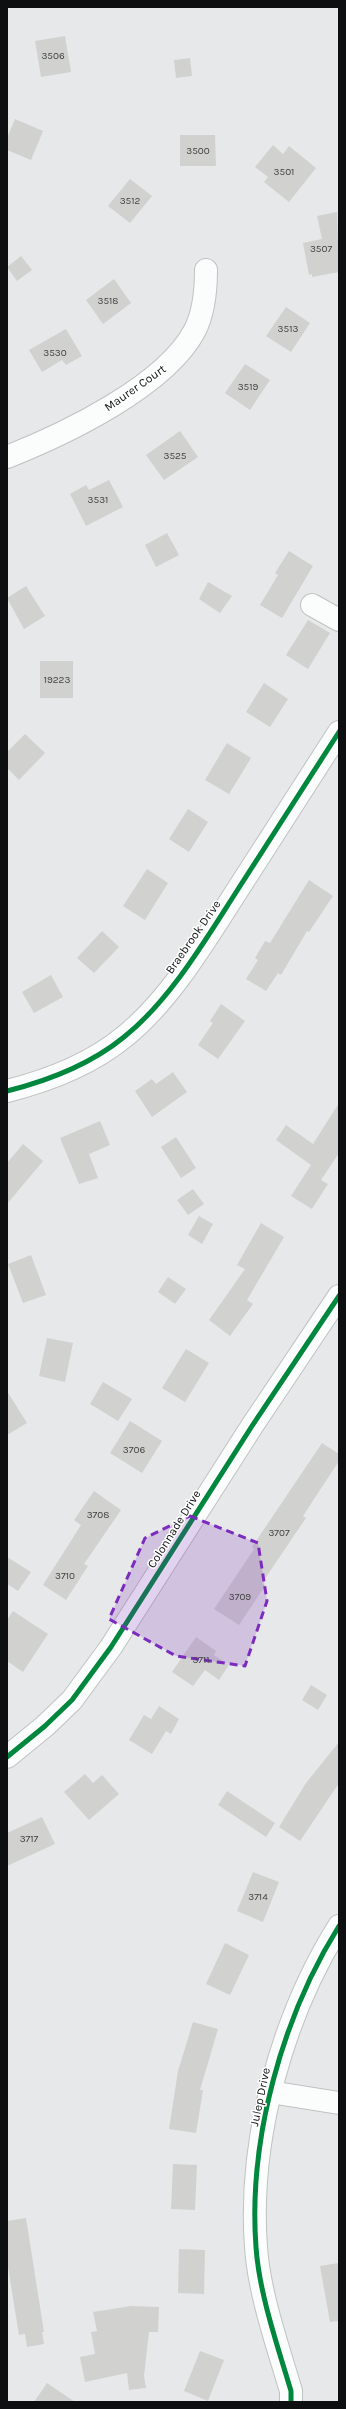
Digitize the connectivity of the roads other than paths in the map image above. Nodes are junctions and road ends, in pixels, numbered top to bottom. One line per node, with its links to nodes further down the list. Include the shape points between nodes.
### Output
1 (206, 270): 2 (street, Maurer Court, via 202,309 196,329 170,363 128,395 90,419 45,442)
2 (7, 457)
3 (312, 605): 4 (street)
4 (339, 620)
5 (339, 732): 6 (street, Braebrook Drive, via 206,939 148,1015 124,1037 73,1067 27,1086)
6 (7, 1091)
7 (339, 1296): 8 (street, Colonnade Drive, via 252,1426 111,1647 72,1700)
8 (7, 1757)
9 (339, 1926): 10 (street, Julep Drive, via 301,1996 285,2036)
10 (270, 2092): 11 (street); 12 (street, Julep Drive, via 256,2191 256,2248 266,2302 291,2391)
11 (339, 2103)
12 (291, 2402)

